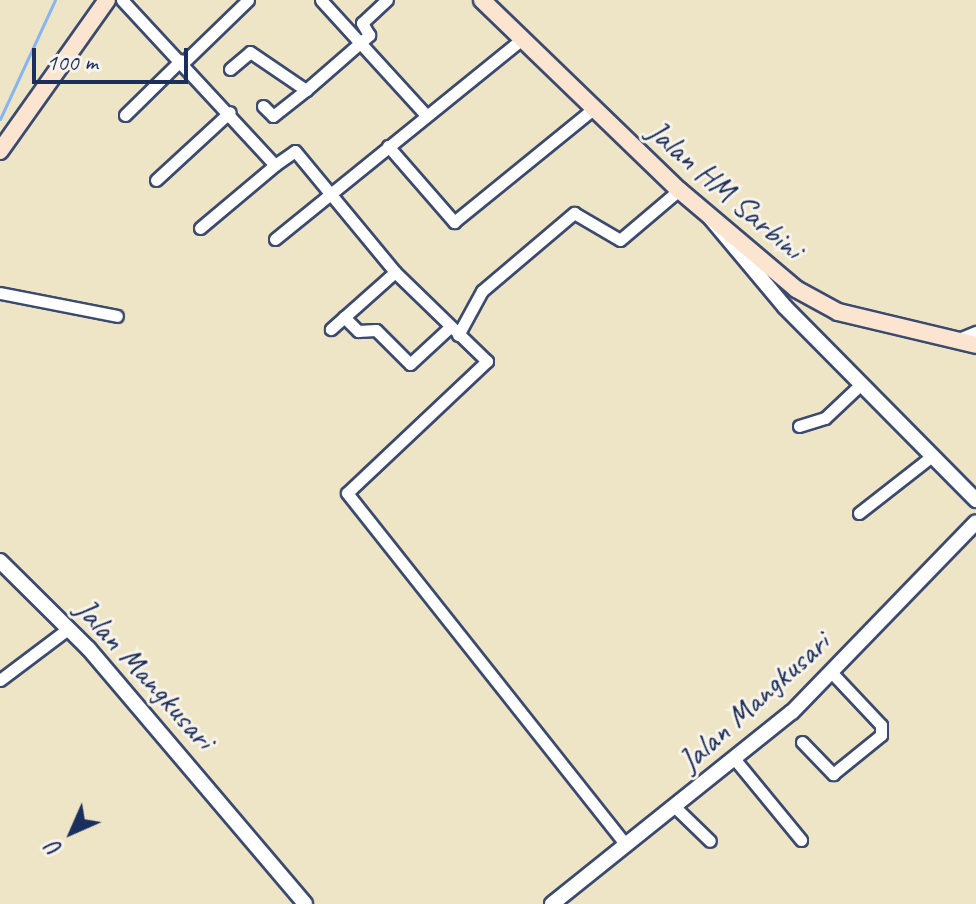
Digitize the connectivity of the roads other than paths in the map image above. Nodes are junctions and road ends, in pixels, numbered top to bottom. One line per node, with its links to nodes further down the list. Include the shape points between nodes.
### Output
1 (107, 0): 18 (main road)
2 (122, 0): 9 (street)
3 (248, 0): 9 (street)
4 (321, 0): 8 (street)
5 (387, 0): 8 (street, via 362,23 369,35)
6 (482, 0): 7 (main road, Jalan HM Sarbini)
7 (521, 40): 13 (main road, Jalan HM Sarbini); 16 (street)
8 (358, 45): 11 (street); 16 (street)
9 (183, 61): 14 (street); 15 (street)
10 (230, 69): 11 (street, via 250,52)
11 (306, 90): 12 (street, via 273,116)
12 (263, 106)
13 (593, 109): 17 (street, via 454,222); 21 (main road, Jalan HM Sarbini)
14 (230, 112): 19 (street); 20 (street)
15 (125, 115)
16 (426, 115): 17 (street)
17 (388, 146): 22 (street)
18 (0, 151)
19 (275, 165): 22 (street, via 294,150); 24 (street)
20 (156, 180)
21 (679, 190): 23 (main road, Jalan HM Sarbini); 31 (street, via 620,240 574,213 482,291)
22 (332, 191): 25 (street); 26 (street)
23 (708, 215): 33 (main road, Jalan HM Sarbini, via 827,307); 35 (street, via 732,251)
24 (200, 228)
25 (275, 239)
26 (395, 272): 29 (street); 31 (street)
27 (0, 293): 28 (street)
28 (117, 316)
29 (344, 317): 30 (street); 31 (street, via 358,331 376,330 410,364)
30 (331, 329)
31 (454, 332): 50 (street, via 486,363 347,493)
32 (976, 332): 33 (street)
33 (955, 341): 34 (main road, Jalan HM Sarbini)
34 (976, 345)
35 (861, 384): 36 (street, via 825,418); 37 (street)
36 (799, 426)
37 (932, 456): 38 (street); 39 (street)
38 (976, 500)
39 (859, 513)
40 (976, 522): 43 (street, Jalan Mangkusari)
41 (0, 561): 42 (street, Jalan Mangkusari)
42 (69, 628): 44 (street); 51 (street, Jalan Mangkusari)
43 (833, 674): 45 (street, via 882,732 837,774); 46 (street, Jalan Mangkusari)
44 (0, 680)
45 (802, 742)
46 (737, 762): 47 (street, Jalan Mangkusari); 48 (street)
47 (676, 808): 49 (street); 50 (street, Jalan Mangkusari)
48 (801, 840)
49 (710, 841)
50 (626, 845): 52 (street, Jalan Mangkusari)
51 (305, 904)
52 (552, 904)

